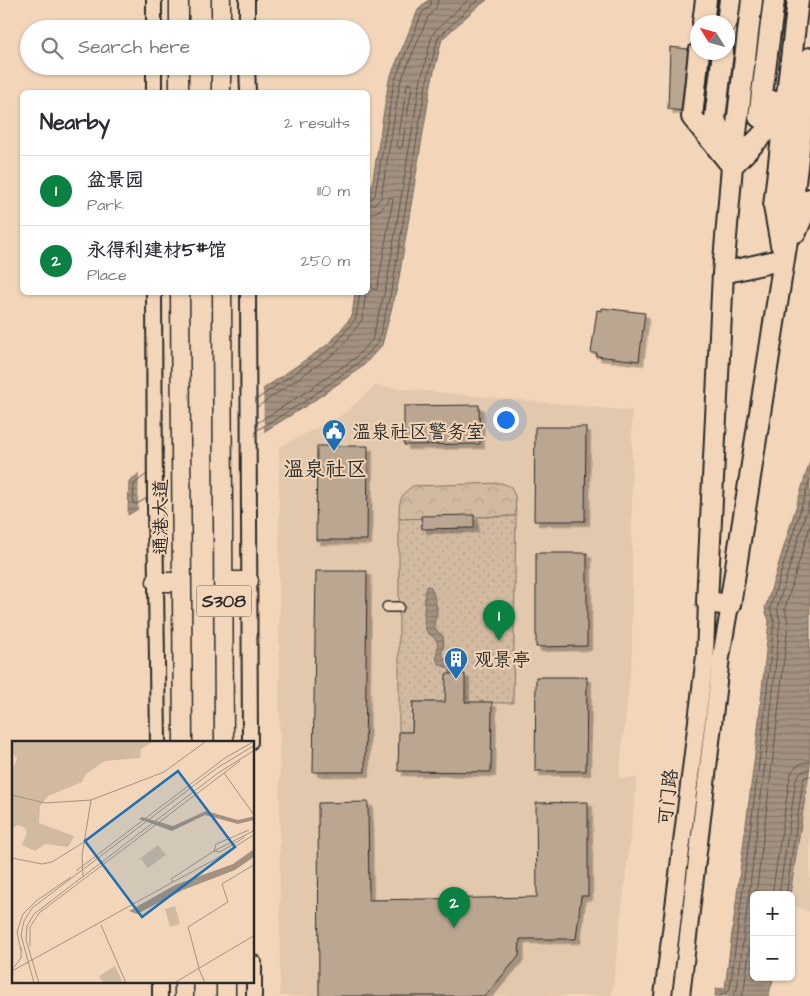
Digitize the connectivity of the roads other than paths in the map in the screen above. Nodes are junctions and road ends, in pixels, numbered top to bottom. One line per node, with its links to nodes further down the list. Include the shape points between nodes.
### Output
1 (154, 0): 18 (street)
2 (179, 0): 19 (main road)
3 (221, 0): 20 (main road)
4 (247, 0): 21 (street)
5 (706, 0): 15 (highway)
6 (718, 0): 16 (highway)
7 (730, 0): 17 (highway)
8 (741, 0): 35 (highway, via 727,120)
9 (752, 0): 35 (highway)
10 (764, 0): 35 (highway, via 749,125)
11 (774, 0): 35 (highway, via 758,126)
12 (784, 0): 35 (highway, via 769,128)
13 (798, 0): 37 (highway, via 774,206)
14 (808, 0): 37 (highway, via 783,205)
15 (704, 15)
16 (716, 15)
17 (728, 15)
18 (154, 20)
19 (179, 20)
20 (221, 20)
21 (247, 20)
22 (810, 58): 37 (highway)
23 (699, 60): 35 (highway, via 692,117)
24 (710, 60): 35 (highway, via 703,118)
25 (722, 60): 35 (highway, via 715,119)
26 (154, 75): 30 (street)
27 (179, 75): 31 (main road)
28 (221, 75): 32 (main road)
29 (247, 75): 33 (street)
30 (154, 90)
31 (179, 90)
32 (221, 90)
33 (248, 90)
34 (810, 148): 37 (highway, via 803,202)
35 (732, 166): 38 (highway)
36 (810, 199): 37 (highway)
37 (784, 259): 38 (highway); 48 (highway)
38 (723, 273): 47 (highway)
39 (154, 295): 45 (street)
40 (180, 295): 46 (main road, 通港大道 / S308)
41 (222, 295): 43 (main road, S308)
42 (248, 295): 44 (street)
43 (224, 581): 44 (main road); 53 (main road, S308)
44 (249, 581): 54 (street)
45 (156, 582): 46 (main road); 51 (street)
46 (182, 582): 52 (main road, 通港大道 / S308)
47 (707, 602): 48 (highway); 55 (main road, 可门路, via 705,656)
48 (730, 605): 56 (main road, 可门路)
49 (387, 607): 50 (street)
50 (399, 607)
51 (158, 741)
52 (183, 741)
53 (224, 741)
54 (250, 741)
55 (663, 996)
56 (680, 996)

